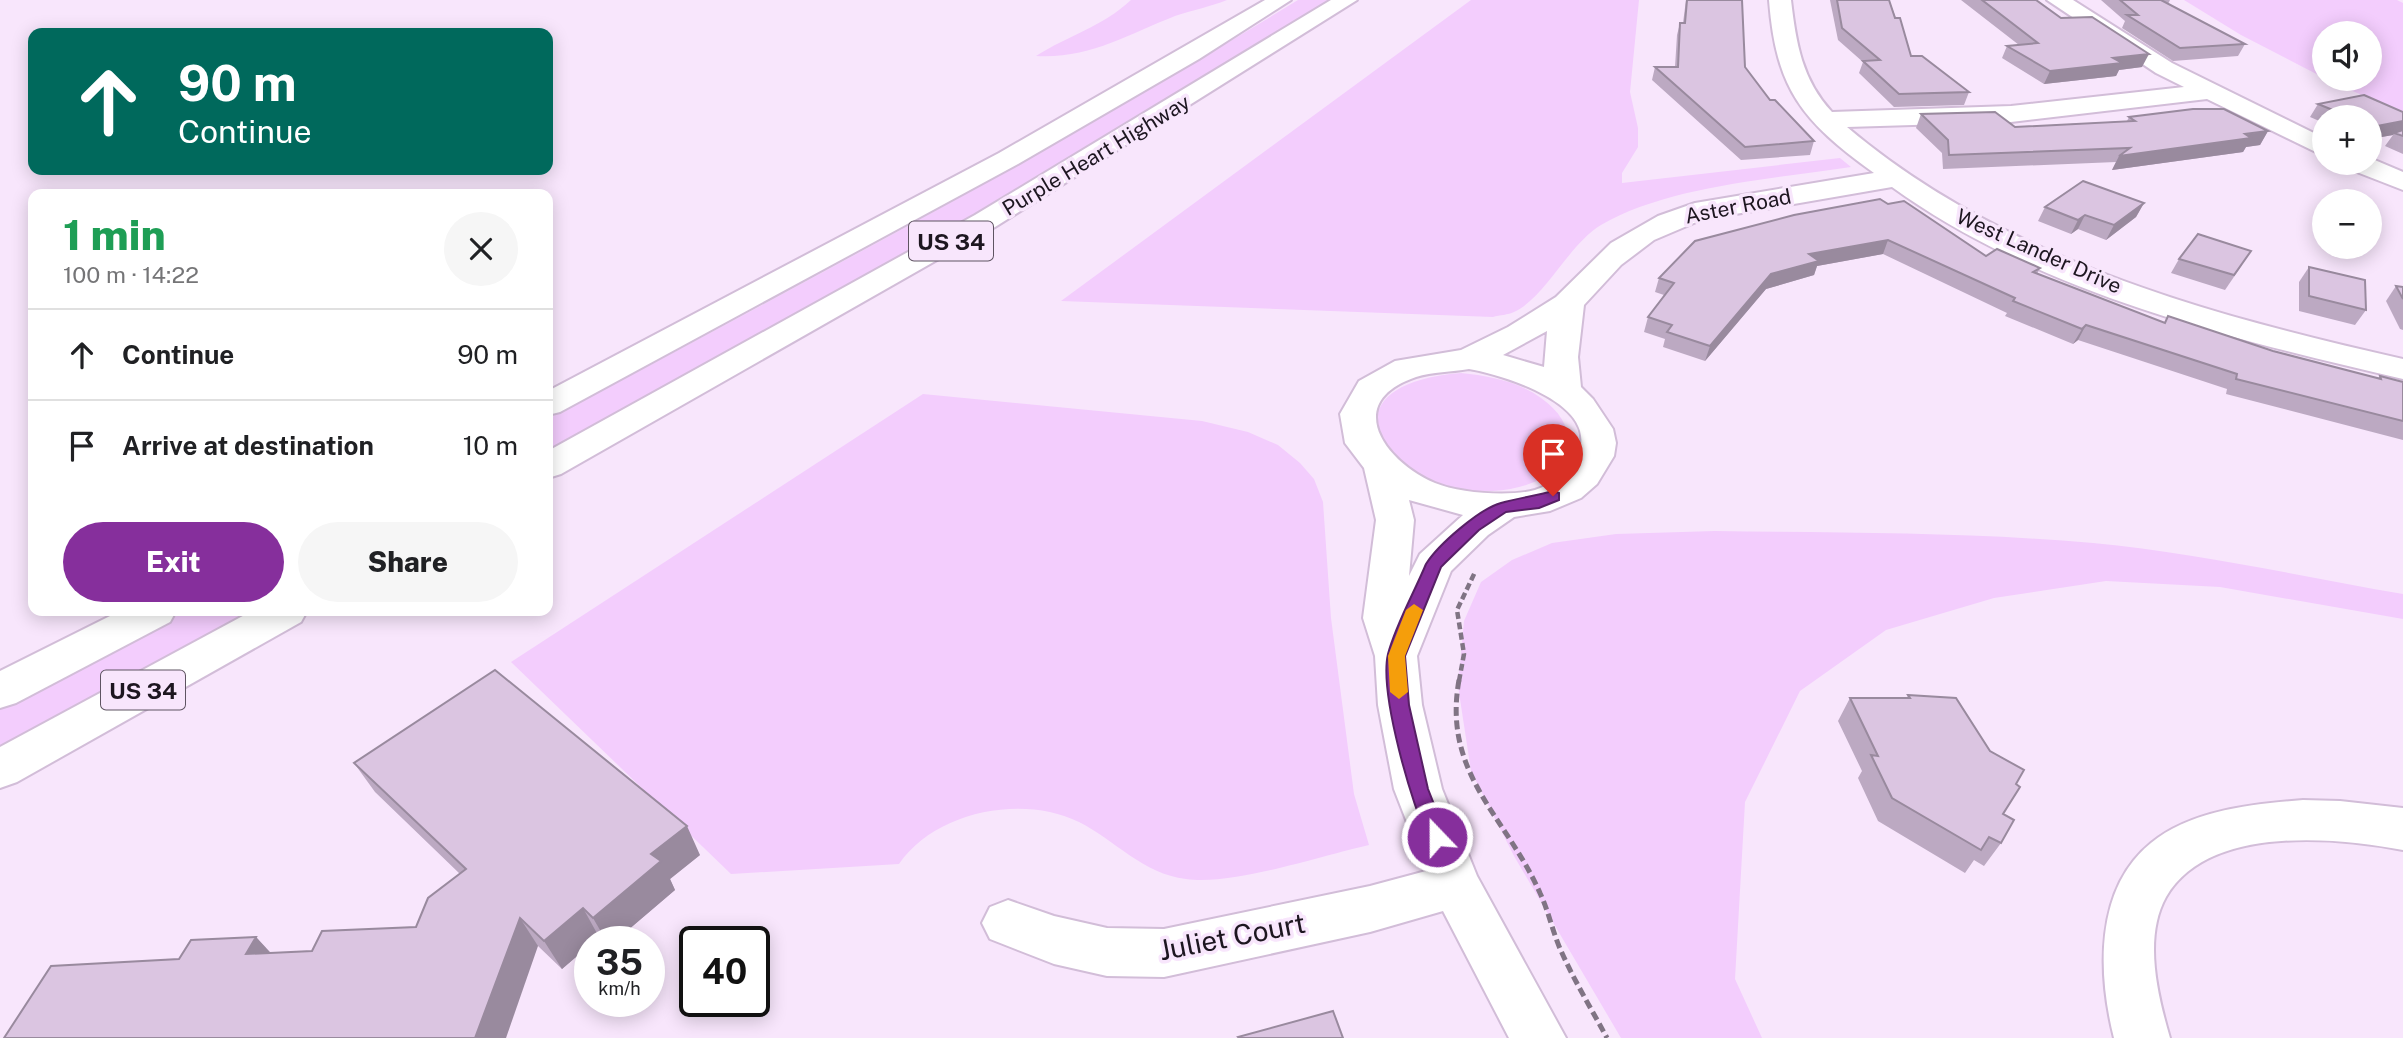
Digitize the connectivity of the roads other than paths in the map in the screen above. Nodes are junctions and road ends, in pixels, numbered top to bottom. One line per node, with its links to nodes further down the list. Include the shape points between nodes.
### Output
1 (1280, 0): 15 (street, Purple Heart Highway / US 34, via 951,190)
2 (1346, 0): 16 (street, Purple Heart Highway / US 34, via 985,221)
3 (1780, 0): 6 (street, West Lander Drive, via 1789,63 1801,89)
4 (2058, 0): 5 (street, via 2127,47)
5 (2207, 92): 6 (street, via 2011,114); 7 (street)
6 (1826, 120): 9 (street, West Lander Drive)
7 (2312, 142)
8 (2382, 173): 10 (street)
9 (1895, 178): 11 (street, Aster Road, via 1669,220 1614,255); 13 (street, West Lander Drive, via 1996,236 2121,288 2280,340)
10 (2403, 182)
11 (1569, 302): 12 (street, Aster Road, via 1528,330); 14 (street, via 1560,374)
12 (1469, 359): 14 (street, via 1536,374); 17 (street, via 1434,360 1408,367 1368,391 1359,408 1357,428 1364,449)
13 (2403, 369)
14 (1564, 390): 18 (street, via 1584,409 1596,430 1598,451 1589,472 1559,494)
15 (553, 402)
16 (553, 463)
17 (1382, 470): 18 (street, via 1435,498); 21 (street, via 1395,520 1384,618)
18 (1502, 508): 21 (street, via 1474,526 1434,564)
19 (145, 616): 22 (street, US 34)
20 (277, 616): 23 (street, US 34)
21 (1396, 656): 25 (street, via 1400,705 1418,789)
22 (0, 691)
23 (0, 769)
24 (2403, 829): 28 (street, via 2324,819 2252,823 2194,842 2164,863 2148,881 2127,960 2131,1002)
25 (1456, 885): 26 (street, Juliet Court, via 1370,909 1164,953 1107,952); 27 (street)
26 (1008, 923)
27 (1538, 1038)
28 (2142, 1038)

